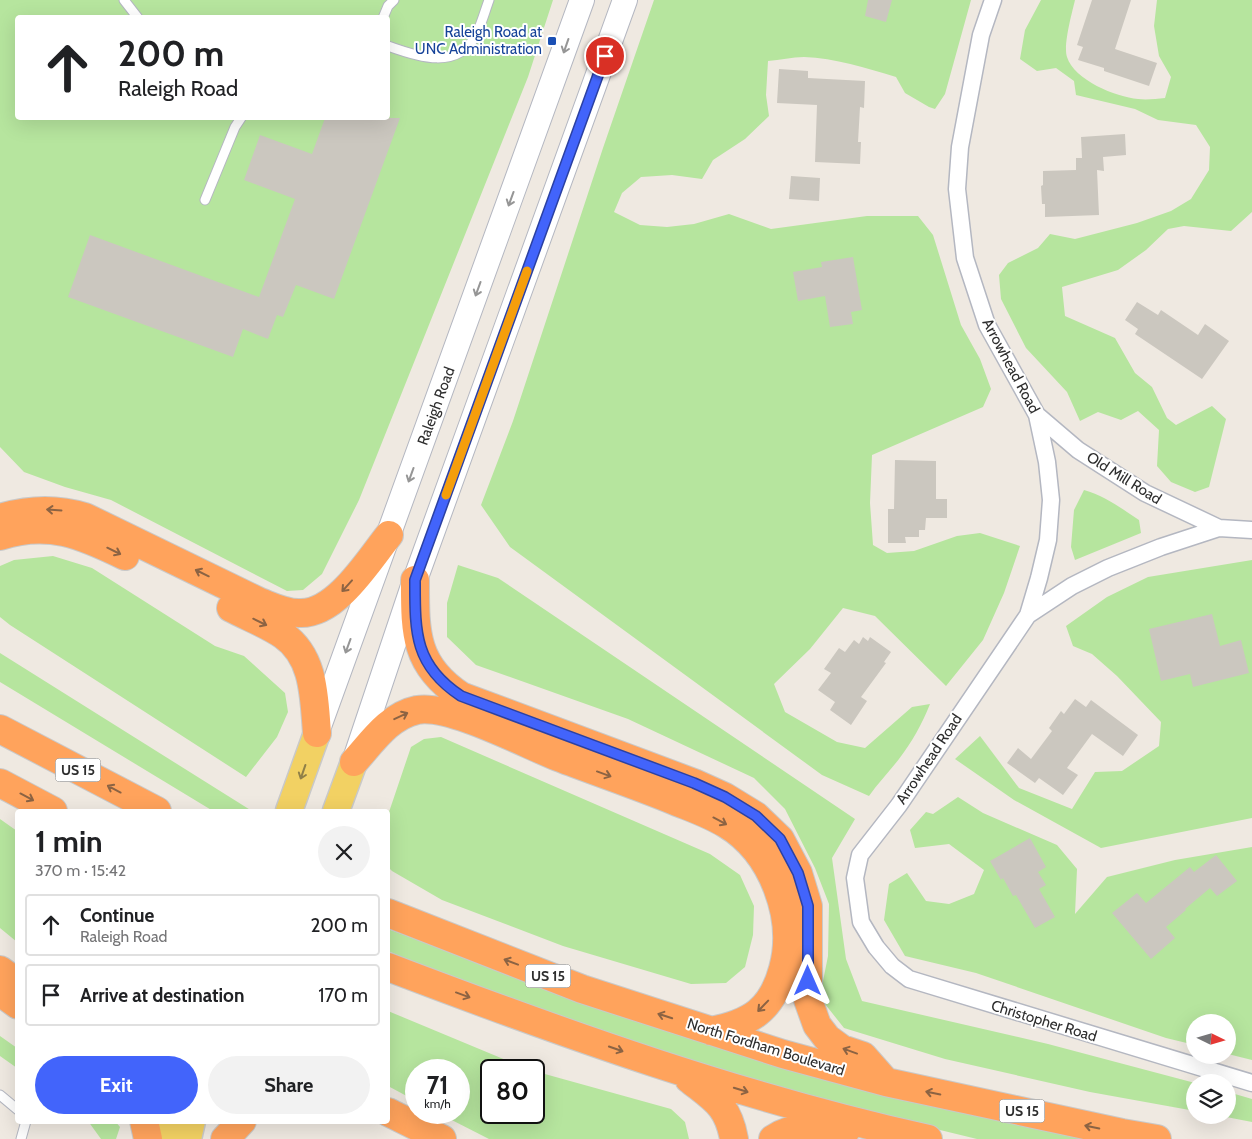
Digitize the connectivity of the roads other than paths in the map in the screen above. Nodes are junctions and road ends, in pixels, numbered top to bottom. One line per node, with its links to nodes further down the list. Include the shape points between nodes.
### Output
1 (124, 0): 7 (lane)
2 (394, 0): 8 (lane)
3 (489, 0): 9 (lane, via 476,34 467,47 452,56 425,58)
4 (582, 0): 16 (main road, Raleigh Road, one-way to 16)
5 (625, 0): 18 (main road)
6 (993, 0): 12 (street, Arrowhead Road, via 981,35 960,147 957,189 965,258 987,325)
7 (135, 15)
8 (384, 15)
9 (390, 47)
10 (240, 120): 11 (lane)
11 (205, 200)
12 (1038, 415): 14 (street, Old Mill Road, via 1078,450 1146,493); 19 (street, Arrowhead Road, via 1051,500 1048,540)
13 (0, 518): 16 (highway, one-way to 13, via 336,597 320,609 302,614 260,602 85,516 40,510)
14 (1219, 528): 15 (street, Old Mill Road); 19 (street, Old Mill Road, via 1108,568 1072,586)
15 (1252, 530)
16 (389, 535): 21 (main road, Raleigh Road, one-way to 21)
17 (0, 536): 21 (highway, one-way to 21, via 47,530 79,535 283,635 300,652 308,669 314,690)
18 (415, 580): 22 (main road); 37 (highway, one-way to 18, via 863,1056 842,1049 817,1025 808,1000 808,906 798,873 780,839 756,816 694,783 461,696 437,677 418,643)
19 (1028, 615): 29 (street, Arrowhead Road, via 860,855 855,878)
20 (0, 729): 25 (highway, US 15, one-way to 20)
21 (317, 733): 26 (main road, Raleigh Road, one-way to 26)
22 (354, 762): 27 (main road); 35 (highway, one-way to 35, via 393,720 416,710 441,710 648,790 728,825 771,872 783,904 786,949 776,991 768,1002 745,1021)
23 (0, 783): 24 (highway, one-way to 24)
24 (49, 809)
25 (153, 809)
26 (290, 809)
27 (337, 809)
28 (390, 914): 35 (highway, North Fordham Boulevard / US 15, one-way to 28, via 582,989)
29 (861, 922): 38 (street, Christopher Road, via 876,947 892,966 909,979)
30 (390, 969): 36 (highway, one-way to 36)
31 (0, 970): 32 (highway)
32 (15, 981)
33 (0, 992): 34 (highway)
34 (15, 1003)
35 (711, 1031): 37 (highway, North Fordham Boulevard / US 15)
36 (678, 1070): 49 (highway, one-way to 49); 58 (highway, via 725,1111)
37 (886, 1082): 60 (highway, North Fordham Boulevard / US 15, one-way to 37)
38 (1252, 1083)
39 (0, 1095): 40 (lane)
40 (15, 1108)
41 (390, 1113): 57 (highway)
42 (25, 1124): 50 (lane)
43 (145, 1124): 51 (highway)
44 (173, 1124): 52 (main road)
45 (191, 1124): 53 (main road)
46 (224, 1124): 54 (main road)
47 (239, 1124): 55 (highway)
48 (381, 1124): 56 (highway)
49 (917, 1137): 59 (highway, via 831,1128 796,1129)
50 (21, 1139)
51 (148, 1139)
52 (167, 1139)
53 (188, 1139)
54 (218, 1139)
55 (225, 1139)
56 (410, 1139)
57 (442, 1139)
58 (734, 1139)
59 (773, 1139)
60 (1157, 1139)

